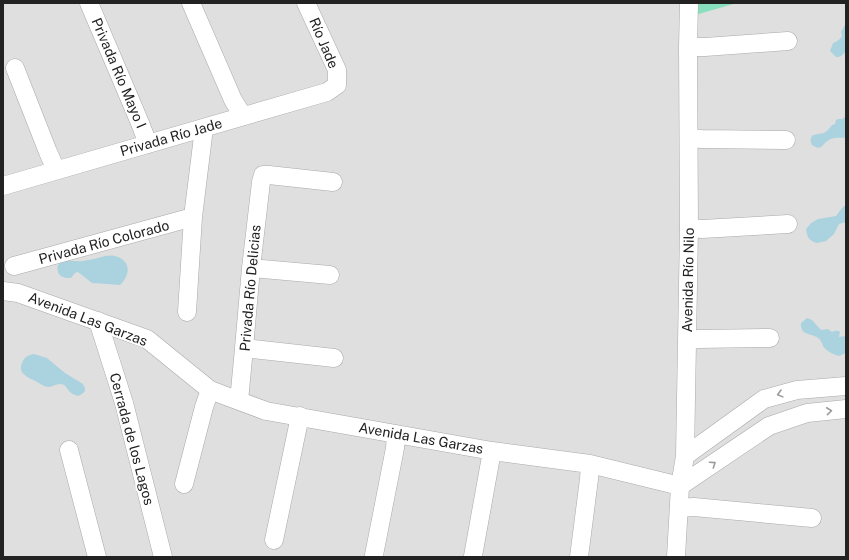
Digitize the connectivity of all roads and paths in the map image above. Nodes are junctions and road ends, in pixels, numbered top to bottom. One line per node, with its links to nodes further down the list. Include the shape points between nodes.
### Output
1 (89, 3): 13 (street, Privada Río Mayo I)
2 (191, 3): 9 (street, via 233,100)
3 (306, 3): 8 (street, Río Jade, via 337,70)
4 (689, 3): 6 (street, Avenida Río Nilo)
5 (788, 41): 6 (street)
6 (688, 47): 11 (street, Avenida Río Nilo)
7 (15, 68): 14 (street)
8 (338, 85): 9 (street, Privada Río Jade, via 327,92)
9 (243, 116): 10 (street, Privada Río Jade)
10 (204, 128): 13 (street, Privada Río Jade); 17 (street)
11 (689, 138): 12 (street); 19 (street, Avenida Río Nilo)
12 (786, 140)
13 (148, 144): 14 (street, Privada Río Jade)
14 (56, 170): 16 (street, Privada Río Jade)
15 (333, 182): 21 (street, Privada Río Delicias, via 263,176)
16 (3, 186)
17 (194, 217): 20 (street, Privada Río Colorado); 24 (street)
18 (788, 224): 19 (street, via 702,230)
19 (689, 228): 27 (street, Avenida Río Nilo)
20 (14, 266)
21 (251, 268): 22 (street); 28 (street, Privada Río Delicias)
22 (330, 275)
23 (3, 291): 25 (street, Avenida Las Garzas, via 18,293)
24 (187, 312)
25 (98, 321): 31 (street, Avenida Las Garzas, via 147,339); 48 (street, Cerrada de los Lagos, via 124,403)
26 (770, 338): 27 (street)
27 (687, 341): 38 (street, Avenida Río Nilo)
28 (244, 348): 29 (street); 32 (street, Privada Río Delicias)
29 (334, 358)
30 (846, 386): 38 (street, one-way to 38, via 797,390 764,399)
31 (210, 390): 32 (street, Avenida Las Garzas); 40 (street)
32 (239, 401): 34 (street, Avenida Las Garzas, via 266,411)
33 (846, 409): 41 (street, one-way to 33, via 769,426 807,413)
34 (300, 416): 35 (street, Avenida Las Garzas); 44 (street)
35 (396, 434): 37 (street, Avenida Las Garzas); 45 (street)
36 (68, 450): 47 (street)
37 (492, 451): 39 (street, Avenida Las Garzas); 46 (street)
38 (685, 456): 41 (street, Avenida Río Nilo)
39 (590, 464): 41 (street, Avenida Las Garzas); 49 (street)
40 (184, 484)
41 (680, 486): 42 (street, Avenida Río Nilo)
42 (678, 508): 43 (street, via 694,507); 50 (street, Avenida Río Nilo)
43 (812, 518)
44 (274, 540)
45 (374, 555)
46 (473, 556)
47 (97, 557)
48 (163, 557)
49 (580, 557)
50 (676, 557)

